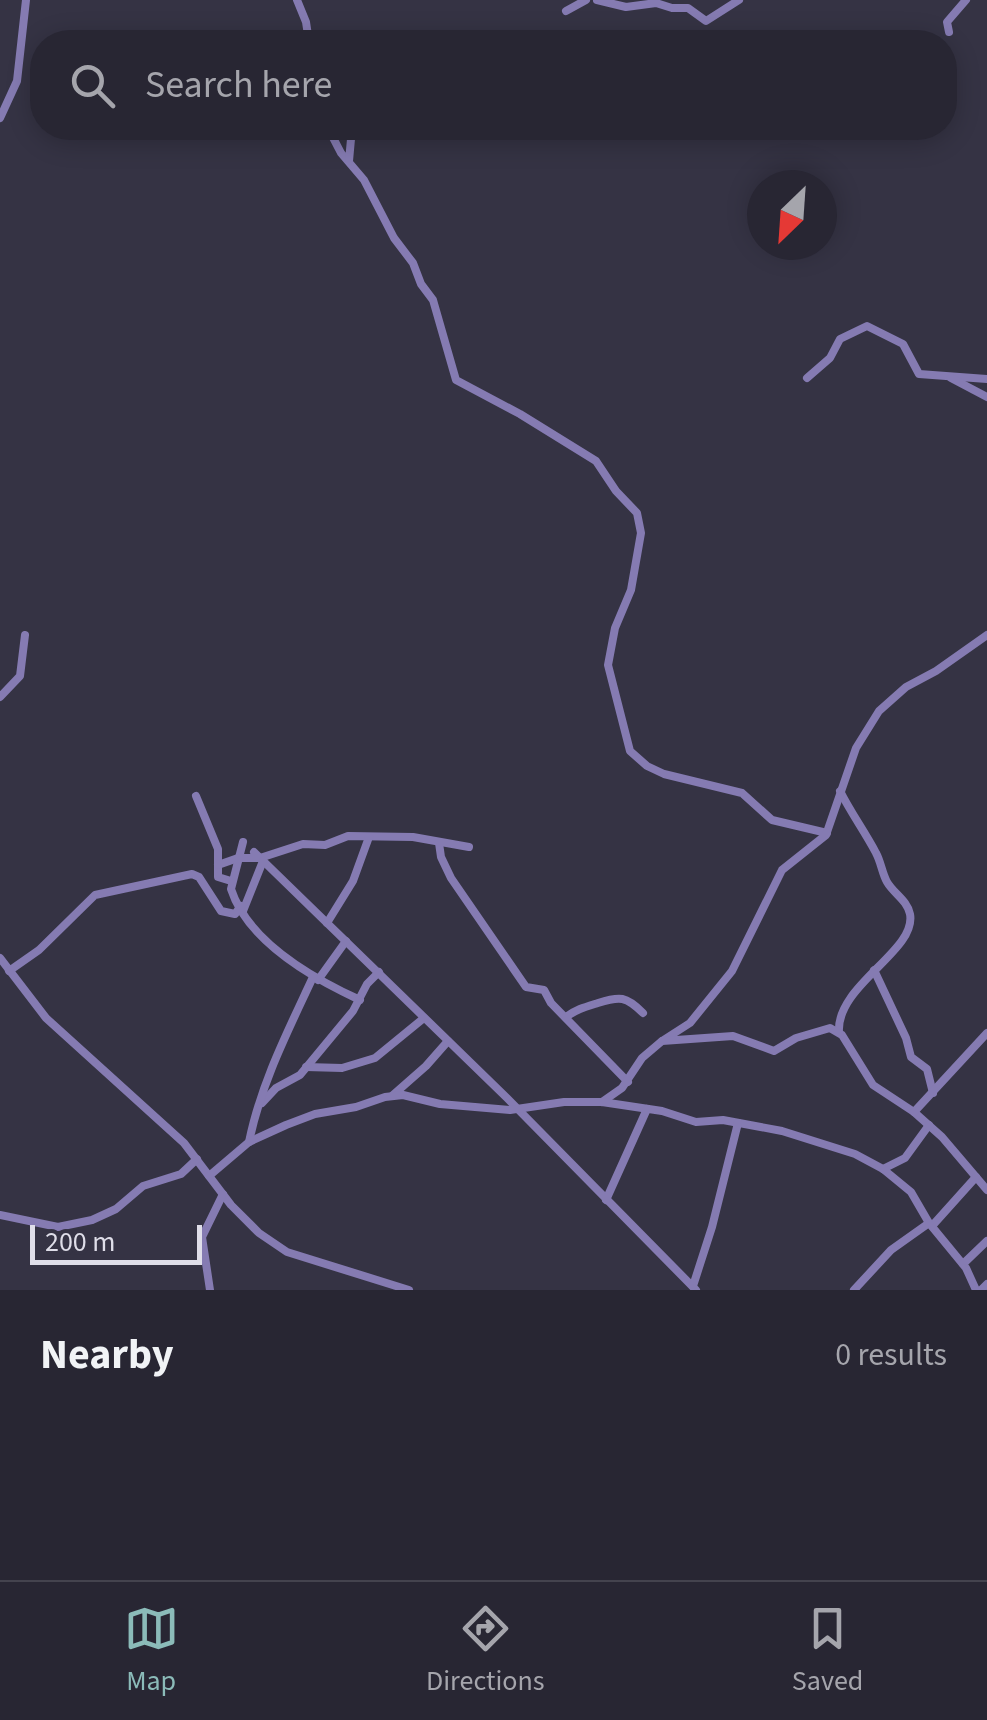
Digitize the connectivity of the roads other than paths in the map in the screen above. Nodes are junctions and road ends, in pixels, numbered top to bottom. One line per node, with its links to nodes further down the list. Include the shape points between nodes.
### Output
1 (26, 0): 10 (street, via 18,76)
2 (296, 0): 8 (street)
3 (586, 0): 7 (street)
4 (597, 0): 5 (street, via 688,8 706,22)
5 (739, 0)
6 (966, 0): 9 (street, via 947,22)
7 (566, 11)
8 (307, 30)
9 (949, 30)
10 (0, 118)
11 (336, 140): 13 (street)
12 (351, 140): 13 (street)
13 (349, 161): 23 (street, via 434,303 456,380 594,460 638,513 631,590 608,665 630,751 655,770 742,793 772,820)
14 (948, 376): 15 (street, via 919,374 904,344 866,326 840,339); 16 (street); 17 (street)
15 (808, 378)
16 (987, 379)
17 (987, 397)
18 (26, 635): 20 (street, via 20,676)
19 (987, 635): 21 (street, via 881,708)
20 (0, 697)
21 (840, 791): 23 (street); 36 (street, via 909,912 906,934)
22 (196, 796): 30 (street)
23 (827, 833): 49 (street, via 782,870 734,968 689,1024)
24 (369, 836): 26 (street); 28 (street); 33 (street)
25 (244, 842): 29 (street)
26 (440, 843): 27 (street); 43 (street, via 450,875 520,980 542,989)
27 (469, 847)
28 (259, 857): 29 (street); 32 (street); 33 (street)
29 (238, 858): 30 (street); 31 (street)
30 (218, 865): 31 (street, via 220,879)
31 (231, 881): 32 (street)
32 (242, 908): 37 (street, via 220,911 192,874 101,893); 39 (street, via 263,936)
33 (328, 923): 34 (street)
34 (346, 941): 38 (street); 39 (street)
35 (0, 958): 37 (street)
36 (874, 970): 41 (street); 52 (street, via 911,1057 928,1070)
37 (9, 971): 62 (street, via 50,1022)
38 (379, 972): 40 (street); 44 (street)
39 (315, 978): 40 (street); 55 (street, via 271,1065)
40 (360, 1000): 50 (street)
41 (842, 1012): 45 (street); 46 (street)
42 (643, 1013): 43 (street, via 618,996)
43 (566, 1017): 51 (street)
44 (424, 1018): 48 (street); 50 (street, via 374,1058 342,1068)
45 (826, 1027): 46 (street); 49 (street, via 774,1050 733,1036)
46 (839, 1032): 58 (street, via 874,1085)
47 (986, 1036): 52 (street)
48 (448, 1042): 53 (street); 57 (street)
49 (662, 1042): 51 (street)
50 (306, 1067): 55 (street)
51 (628, 1082): 54 (street)
52 (932, 1093): 58 (street)
53 (393, 1095): 57 (street); 61 (street, via 315,1114)
54 (602, 1102): 56 (street); 57 (street)
55 (262, 1103): 61 (street)
56 (647, 1109): 59 (street, via 696,1122); 68 (street)
57 (517, 1110): 68 (street)
58 (914, 1112): 60 (street)
59 (738, 1123): 63 (street, via 827,1144); 75 (street)
60 (928, 1124): 63 (street, via 906,1158); 65 (street)
61 (250, 1142): 64 (street)
62 (197, 1159): 64 (street); 69 (street, via 92,1220 58,1227)
63 (883, 1169): 70 (street, via 912,1192)
64 (208, 1176): 67 (street)
65 (976, 1176): 66 (street); 70 (street)
66 (987, 1190)
67 (223, 1194): 73 (street, via 259,1234 287,1252); 76 (street, via 202,1237)
68 (606, 1200): 75 (street)
69 (0, 1216)
70 (930, 1224): 72 (street); 79 (street, via 891,1250)
71 (987, 1241): 72 (street)
72 (963, 1264): 80 (street)
73 (377, 1280): 77 (street); 78 (street)
74 (987, 1284): 80 (street)
75 (695, 1288)
76 (210, 1290)
77 (376, 1290)
78 (409, 1290)
79 (854, 1290)
80 (978, 1290)

